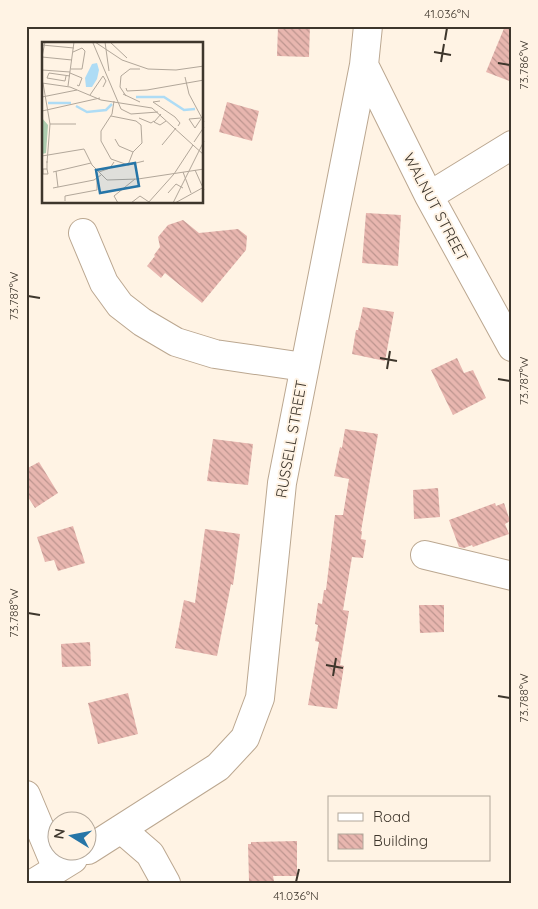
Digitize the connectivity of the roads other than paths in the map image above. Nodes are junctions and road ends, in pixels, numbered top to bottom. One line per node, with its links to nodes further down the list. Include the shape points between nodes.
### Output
1 (368, 26): 2 (street, RUSSELL STREET)
2 (364, 65): 4 (street, WALNUT STREET); 7 (street, RUSSELL STREET)
3 (512, 145): 4 (street)
4 (429, 196): 6 (street, WALNUT STREET)
5 (83, 233): 7 (street, via 104,283 120,305 142,322 176,342 215,354)
6 (512, 347)
7 (304, 367): 11 (street, RUSSELL STREET, via 282,483 260,698 245,738 218,767)
8 (425, 555): 9 (street)
9 (512, 576)
10 (26, 795): 14 (street)
11 (120, 829): 12 (street, RUSSELL STREET); 16 (street, via 150,854)
12 (98, 843)
13 (68, 862): 14 (street, RUSSELL STREET)
14 (57, 869): 15 (street, RUSSELL STREET)
15 (34, 883)
16 (166, 883)

